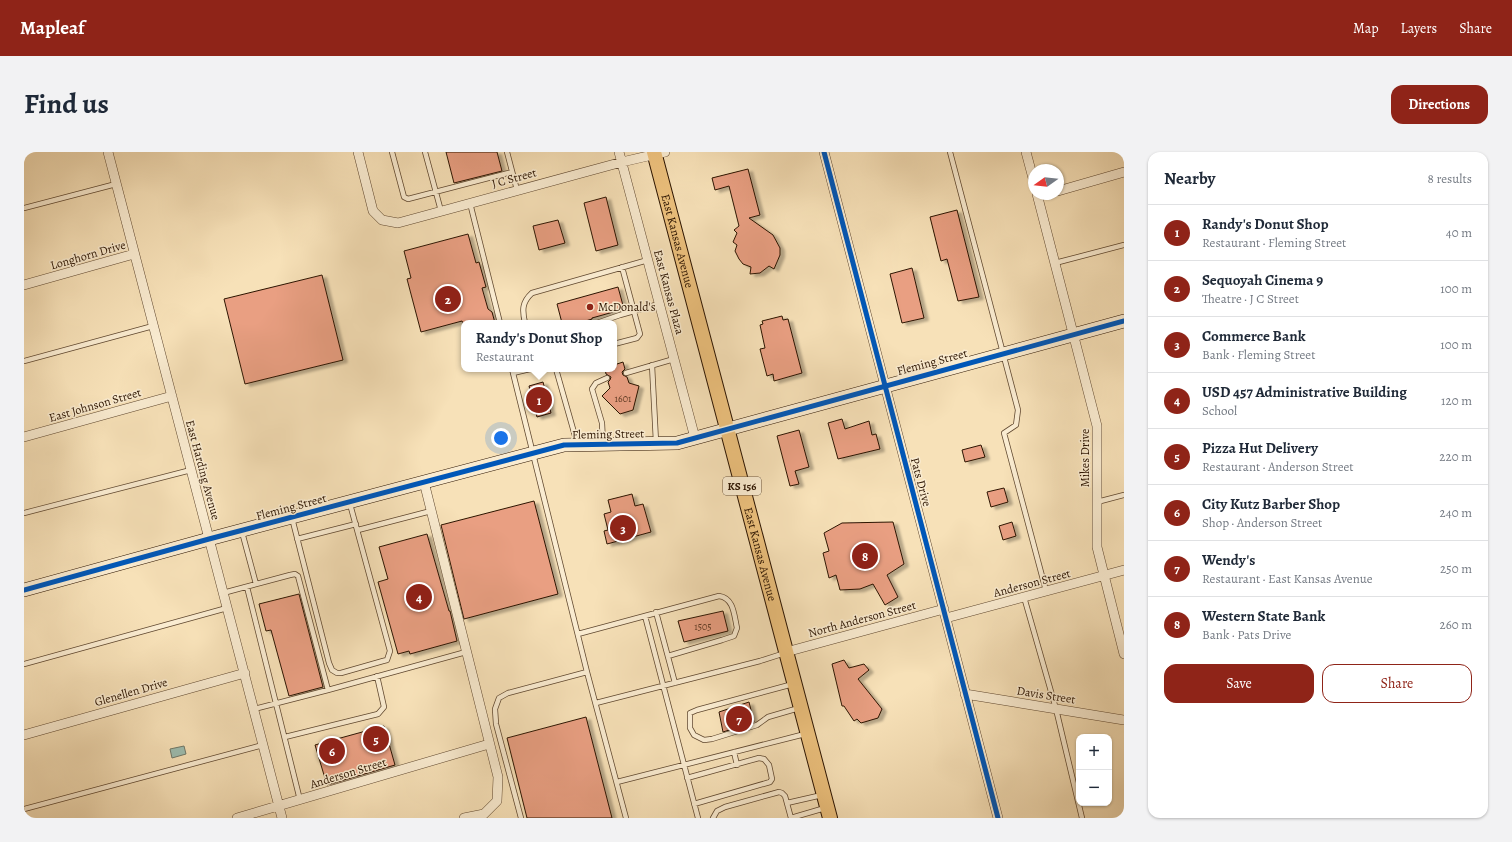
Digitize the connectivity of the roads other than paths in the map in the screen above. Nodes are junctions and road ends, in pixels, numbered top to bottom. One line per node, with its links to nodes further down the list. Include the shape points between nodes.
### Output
1 (108, 152): 15 (street, East Harding Avenue)
2 (358, 152): 22 (street, J C Street, via 373,211 382,220 398,223)
3 (392, 152): 18 (lane, via 404,197 408,199)
4 (425, 152): 18 (lane)
5 (507, 152): 13 (lane)
6 (620, 152): 11 (street, East Kansas Plaza)
7 (824, 152): 46 (street, Pats Drive)
8 (950, 152): 38 (lane)
9 (1026, 152): 12 (street)
10 (658, 153): 11 (street, J C Street); 48 (main road, East Kansas Avenue / KS 156)
11 (622, 162): 17 (street, J C Street); 25 (street, East Kansas Plaza)
12 (1029, 164)
13 (512, 172): 17 (lane); 18 (lane)
14 (1124, 172): 16 (street)
15 (116, 184): 21 (lane); 24 (street, East Harding Avenue)
16 (1064, 189)
17 (517, 190): 20 (street, J C Street)
18 (436, 192): 22 (lane)
19 (1041, 200): 26 (street, Mikes Drive)
20 (470, 203): 22 (street, J C Street); 31 (lane)
21 (24, 208)
22 (441, 211)
23 (1124, 245): 26 (lane)
24 (134, 254): 28 (street, Longhorn Drive); 35 (street, East Harding Avenue)
25 (648, 260): 27 (lane); 29 (street, East Kansas Plaza)
26 (1055, 263): 36 (street, Mikes Drive)
27 (622, 267): 30 (lane); 32 (lane, via 532,293 523,305)
28 (24, 285)
29 (659, 304): 30 (lane); 39 (street, East Kansas Plaza)
30 (634, 311): 33 (lane); 37 (lane, via 640,334 637,338)
31 (499, 320)
32 (524, 320)
33 (606, 320)
34 (1124, 321): 36 (street, Fleming Street)
35 (153, 326): 40 (lane); 47 (street, East Harding Avenue)
36 (1073, 334): 38 (street, Fleming Street); 59 (street, Mikes Drive, via 1097,426)
37 (617, 343)
38 (1003, 354): 46 (street, Fleming Street); 73 (lane, via 1018,410 1016,425 1004,433)
39 (674, 359): 41 (lane); 50 (street, East Kansas Plaza)
40 (24, 361)
41 (652, 365): 44 (lane); 51 (lane)
42 (512, 372): 54 (lane)
43 (557, 372): 53 (lane)
44 (626, 373)
45 (607, 378): 52 (lane, via 596,383 592,389 602,423)
46 (885, 386): 48 (street, Fleming Street); 78 (street, Pats Drive)
47 (172, 396): 49 (street, East Johnson Street); 55 (street, East Harding Avenue)
48 (726, 429): 50 (street, Fleming Street); 83 (main road, East Kansas Avenue / KS 156)
49 (24, 437)
50 (695, 438): 51 (street, Fleming Street, via 678,443)
51 (656, 443): 52 (street, Fleming Street)
52 (603, 444): 53 (street, Fleming Street)
53 (578, 445): 54 (street, Fleming Street, via 564,445)
54 (532, 454): 56 (street, Fleming Street); 80 (lane)
55 (191, 470): 61 (lane); 66 (street, East Harding Avenue)
56 (424, 482): 58 (street, Fleming Street); 60 (street)
57 (1124, 495): 59 (lane)
58 (349, 502): 62 (street, Fleming Street); 63 (lane)
59 (1097, 502): 69 (street, Mikes Drive, via 1097,547)
60 (431, 511): 64 (lane); 82 (street)
61 (24, 514)
62 (292, 517): 65 (street, Fleming Street); 67 (lane)
63 (356, 524): 64 (lane); 67 (lane)
64 (358, 530): 67 (lane, via 390,651 386,660 341,673 332,670 329,662)
65 (242, 531): 66 (street, Fleming Street); 70 (lane)
66 (209, 539): 72 (street, Fleming Street); 74 (street, East Harding Avenue)
67 (297, 539)
68 (1124, 570): 69 (street, Anderson Street)
69 (1103, 576): 73 (street, Anderson Street); 81 (street, Mikes Drive)
70 (256, 584): 71 (lane); 92 (lane, via 295,574 298,576)
71 (247, 587): 74 (lane); 94 (lane)
72 (24, 590)
73 (1046, 591): 75 (street, Anderson Street)
74 (223, 593): 76 (street, East Harding Avenue)
75 (1024, 597): 78 (street, Anderson Street); 98 (lane)
76 (227, 608): 85 (lane); 87 (street, East Harding Avenue)
77 (656, 612): 79 (lane); 84 (lane); 84 (lane, via 719,596 730,602 737,628 734,636)
78 (945, 614): 83 (street, North Anderson Street); 93 (street, Pats Drive)
79 (645, 616): 80 (lane); 91 (lane)
80 (578, 634): 86 (lane)
81 (1124, 651)
82 (466, 652): 88 (lane); 103 (street)
83 (786, 652): 89 (lane); 90 (main road, East Kansas Avenue / KS 156)
84 (668, 656): 89 (lane)
85 (24, 664)
86 (587, 672): 95 (lane); 119 (lane, via 508,693 499,698 495,709 496,724)
87 (245, 673): 97 (street, East Harding Avenue); 100 (street, Glenellen Drive)
88 (377, 676): 92 (lane); 102 (lane, via 384,707 378,714)
89 (675, 683): 91 (lane)
90 (794, 683): 96 (main road, East Kansas Avenue / KS 156); 96 (lane, via 690,713 690,728 694,735 704,740 712,739 757,725 768,717)
91 (663, 686): 95 (lane); 107 (lane)
92 (328, 690): 94 (lane)
93 (965, 694): 98 (street, Davis Street); 124 (street, Pats Drive)
94 (276, 703): 97 (lane); 102 (lane)
95 (596, 703): 109 (lane)
96 (801, 708): 101 (main road, East Kansas Avenue / KS 156)
97 (254, 709): 104 (street, East Harding Avenue)
98 (1056, 709): 99 (street, Davis Street); 125 (lane)
99 (1124, 720)
100 (24, 734)
101 (808, 734): 105 (lane); 114 (main road, East Kansas Avenue / KS 156)
102 (285, 737): 110 (lane)
103 (489, 744): 110 (street, Anderson Street); 118 (street, via 498,777 497,801 484,814)
104 (263, 745): 113 (street, East Harding Avenue); 115 (lane)
105 (734, 752): 106 (lane); 107 (lane)
106 (737, 764): 108 (lane); 112 (lane, via 764,759 769,765 772,779 763,785)
107 (684, 765): 108 (lane); 109 (lane)
108 (687, 778): 112 (lane)
109 (617, 782): 120 (lane)
110 (300, 800): 113 (street, Anderson Street)
111 (786, 803): 114 (lane); 122 (lane, via 782,793 774,793 725,807 717,811); 123 (lane)
112 (694, 804): 121 (lane)
113 (279, 806): 116 (street, Anderson Street); 117 (street, East Harding Avenue)
114 (827, 807): 123 (lane)
115 (24, 809)
116 (237, 818)
117 (282, 818)
118 (464, 818)
119 (521, 818)
120 (626, 818)
121 (698, 818)
122 (713, 818)
123 (791, 818)
124 (998, 818)
125 (1082, 818)

